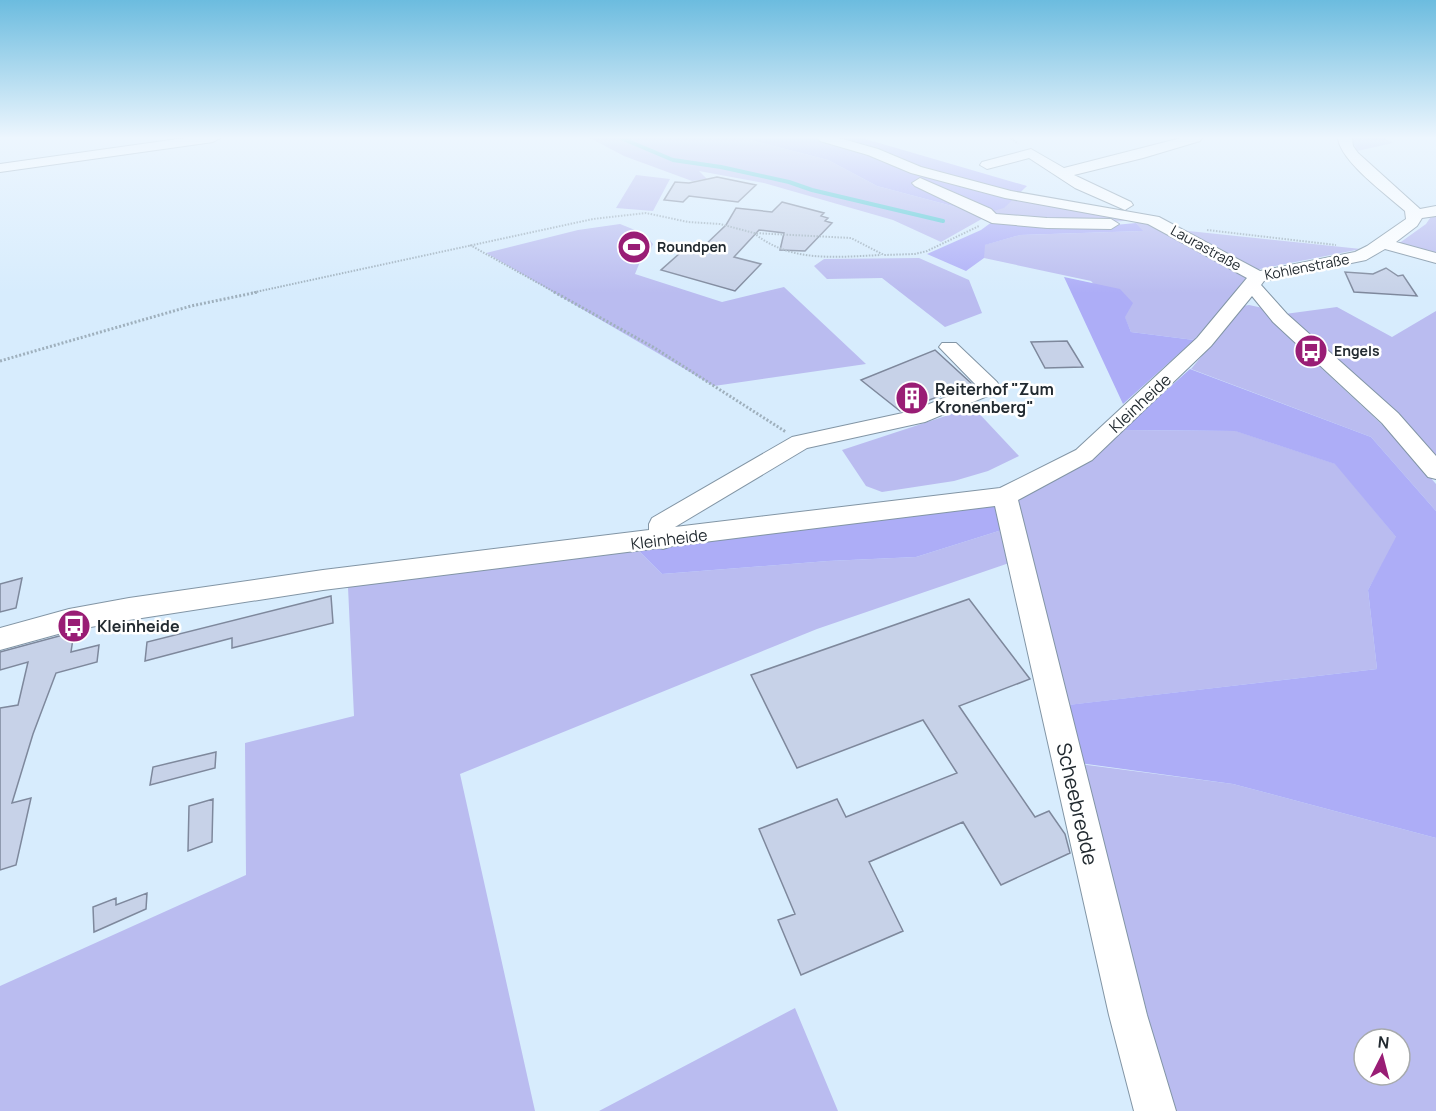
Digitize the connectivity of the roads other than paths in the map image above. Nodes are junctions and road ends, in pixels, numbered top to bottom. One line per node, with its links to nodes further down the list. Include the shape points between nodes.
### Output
1 (933, 190): 7 (street, via 992,218 1083,224)
2 (991, 190): 7 (street, Laurastraße)
3 (1090, 190): 7 (street, Laurastraße)
4 (1391, 190): 6 (street)
5 (1436, 211): 6 (street)
6 (1415, 214): 8 (street, Kohlenstraße, via 1412,223)
7 (1161, 223): 10 (street, Laurastraße)
8 (1377, 246): 9 (street); 10 (street, Kohlenstraße, via 1351,258)
9 (1436, 258)
10 (1255, 280): 12 (street, Kohlenstraße, via 1286,324 1390,418); 13 (street, Kleinheide, via 1204,342 1084,455)
11 (949, 347): 14 (street, via 990,387 917,417 801,442 661,524)
12 (1434, 466)
13 (1005, 496): 14 (street, Kleinheide); 16 (street, Scheebredde, via 1128,1015)
14 (663, 540): 15 (street, Kleinheide, via 323,580 129,609)
15 (0, 639)
16 (1155, 1111)

